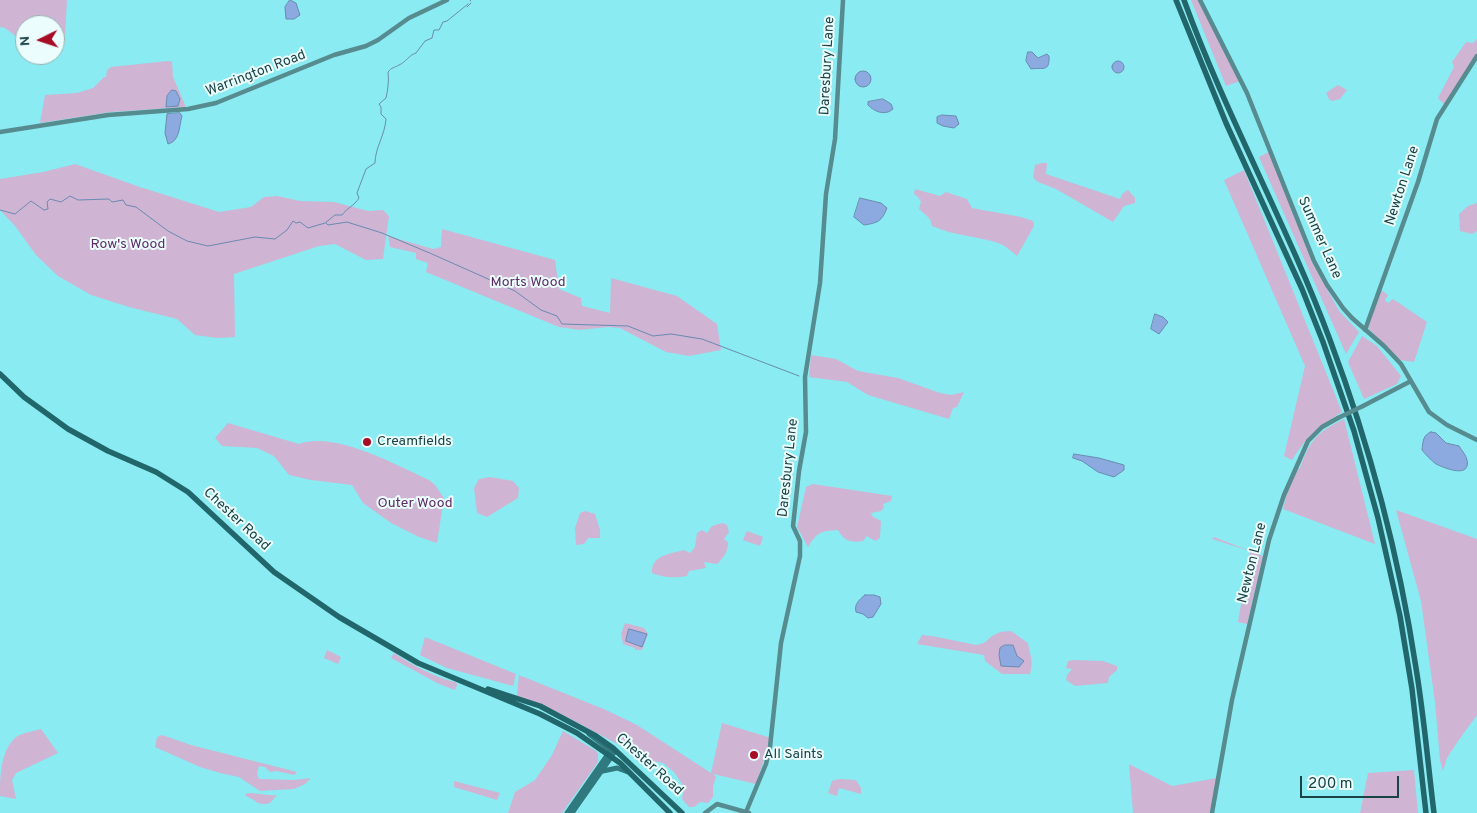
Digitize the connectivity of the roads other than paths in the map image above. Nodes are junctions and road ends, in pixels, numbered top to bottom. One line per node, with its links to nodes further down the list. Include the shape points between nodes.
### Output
1 (447, 0): 7 (street, Warrington Road, via 409,18 366,46 334,55 216,103)
2 (843, 0): 24 (street, Daresbury Lane, via 835,139 826,194 820,283 805,377 806,432 793,526 800,541 800,556 781,643 770,746)
3 (1176, 0): 26 (highway, via 1223,116 1302,289 1354,431 1400,616)
4 (1184, 0): 27 (highway, via 1229,112 1316,302 1361,428 1386,515 1407,614 1420,688)
5 (1200, 0): 8 (street, Summer Lane, via 1248,93 1320,272 1343,308)
6 (1477, 56): 8 (street, Newton Lane, via 1438,119)
7 (0, 132)
8 (1365, 330): 10 (street, Summer Lane, via 1392,354)
9 (0, 374): 12 (highway, Chester Road, via 24,397 68,429 156,472 188,492 274,572 339,617 418,662)
10 (1411, 381): 11 (street, Summer Lane, via 1435,418); 25 (street, Newton Lane, bridge, via 1322,427 1308,441 1268,540 1232,700)
11 (1477, 440)
12 (459, 680): 13 (highway, Chester Road, via 540,706); 14 (highway, Chester Road, via 540,714)
13 (587, 732): 15 (main road); 16 (highway, Chester Road)
14 (599, 748): 15 (highway, Chester Road); 17 (main road, via 602,755)
15 (611, 755): 16 (main road); 17 (main road); 18 (highway, Chester Road)
16 (621, 756): 22 (highway, Chester Road)
17 (599, 771): 18 (main road, via 620,768); 19 (main road); 20 (main road)
18 (633, 775): 21 (highway, Chester Road)
19 (567, 813)
20 (572, 813)
21 (670, 813)
22 (682, 813)
23 (706, 813): 24 (street, via 717,804)
24 (748, 813)
25 (1212, 813)
26 (1426, 813)
27 (1434, 813)

